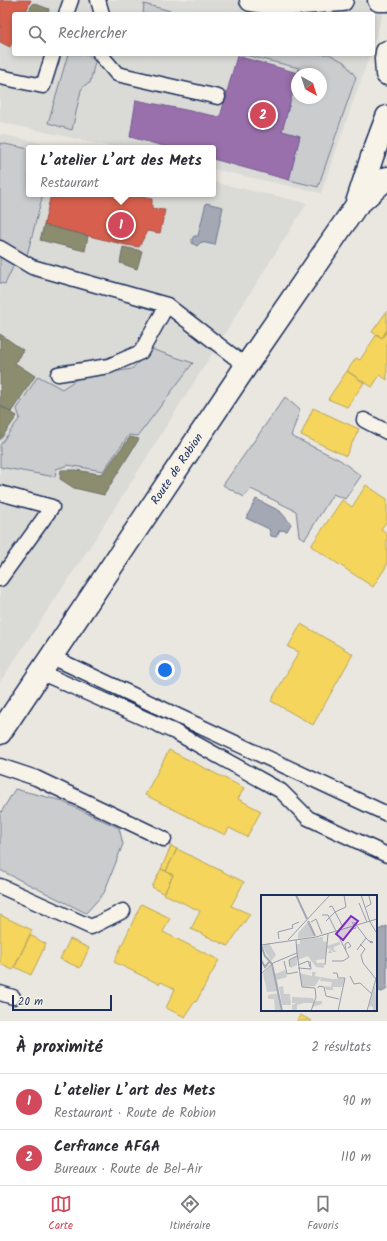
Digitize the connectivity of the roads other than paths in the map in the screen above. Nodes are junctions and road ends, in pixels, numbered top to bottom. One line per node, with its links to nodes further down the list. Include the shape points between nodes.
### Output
1 (71, 0): 7 (lane)
2 (98, 0): 8 (lane)
3 (342, 0): 6 (main road)
4 (379, 0): 5 (main road)
5 (387, 0)
6 (270, 2): 9 (main road)
7 (67, 12)
8 (101, 12)
9 (305, 12)
10 (52, 56): 12 (lane, via 43,86)
11 (102, 56): 13 (lane, via 117,74)
12 (0, 77)
13 (218, 97)
14 (387, 117): 16 (main road, Route de Robion)
15 (387, 178): 16 (main road, Route de Robion)
16 (356, 206): 19 (main road, Route de Robion)
17 (0, 248): 18 (lane, via 32,267)
18 (167, 305): 19 (lane); 20 (lane, via 141,352 109,366)
19 (246, 366): 25 (main road, Route de Robion)
20 (58, 374)
21 (364, 420): 22 (lane)
22 (387, 432)
23 (0, 493): 24 (lane, via 52,506)
24 (0, 578)
25 (47, 665): 26 (main road, Route de Robion); 28 (lane); 30 (lane, via 281,791 308,818)
26 (0, 733)
27 (0, 766): 29 (lane, via 36,778)
28 (387, 814)
29 (164, 839)
30 (387, 855)
31 (0, 886): 32 (lane, via 91,927)
32 (123, 911)

